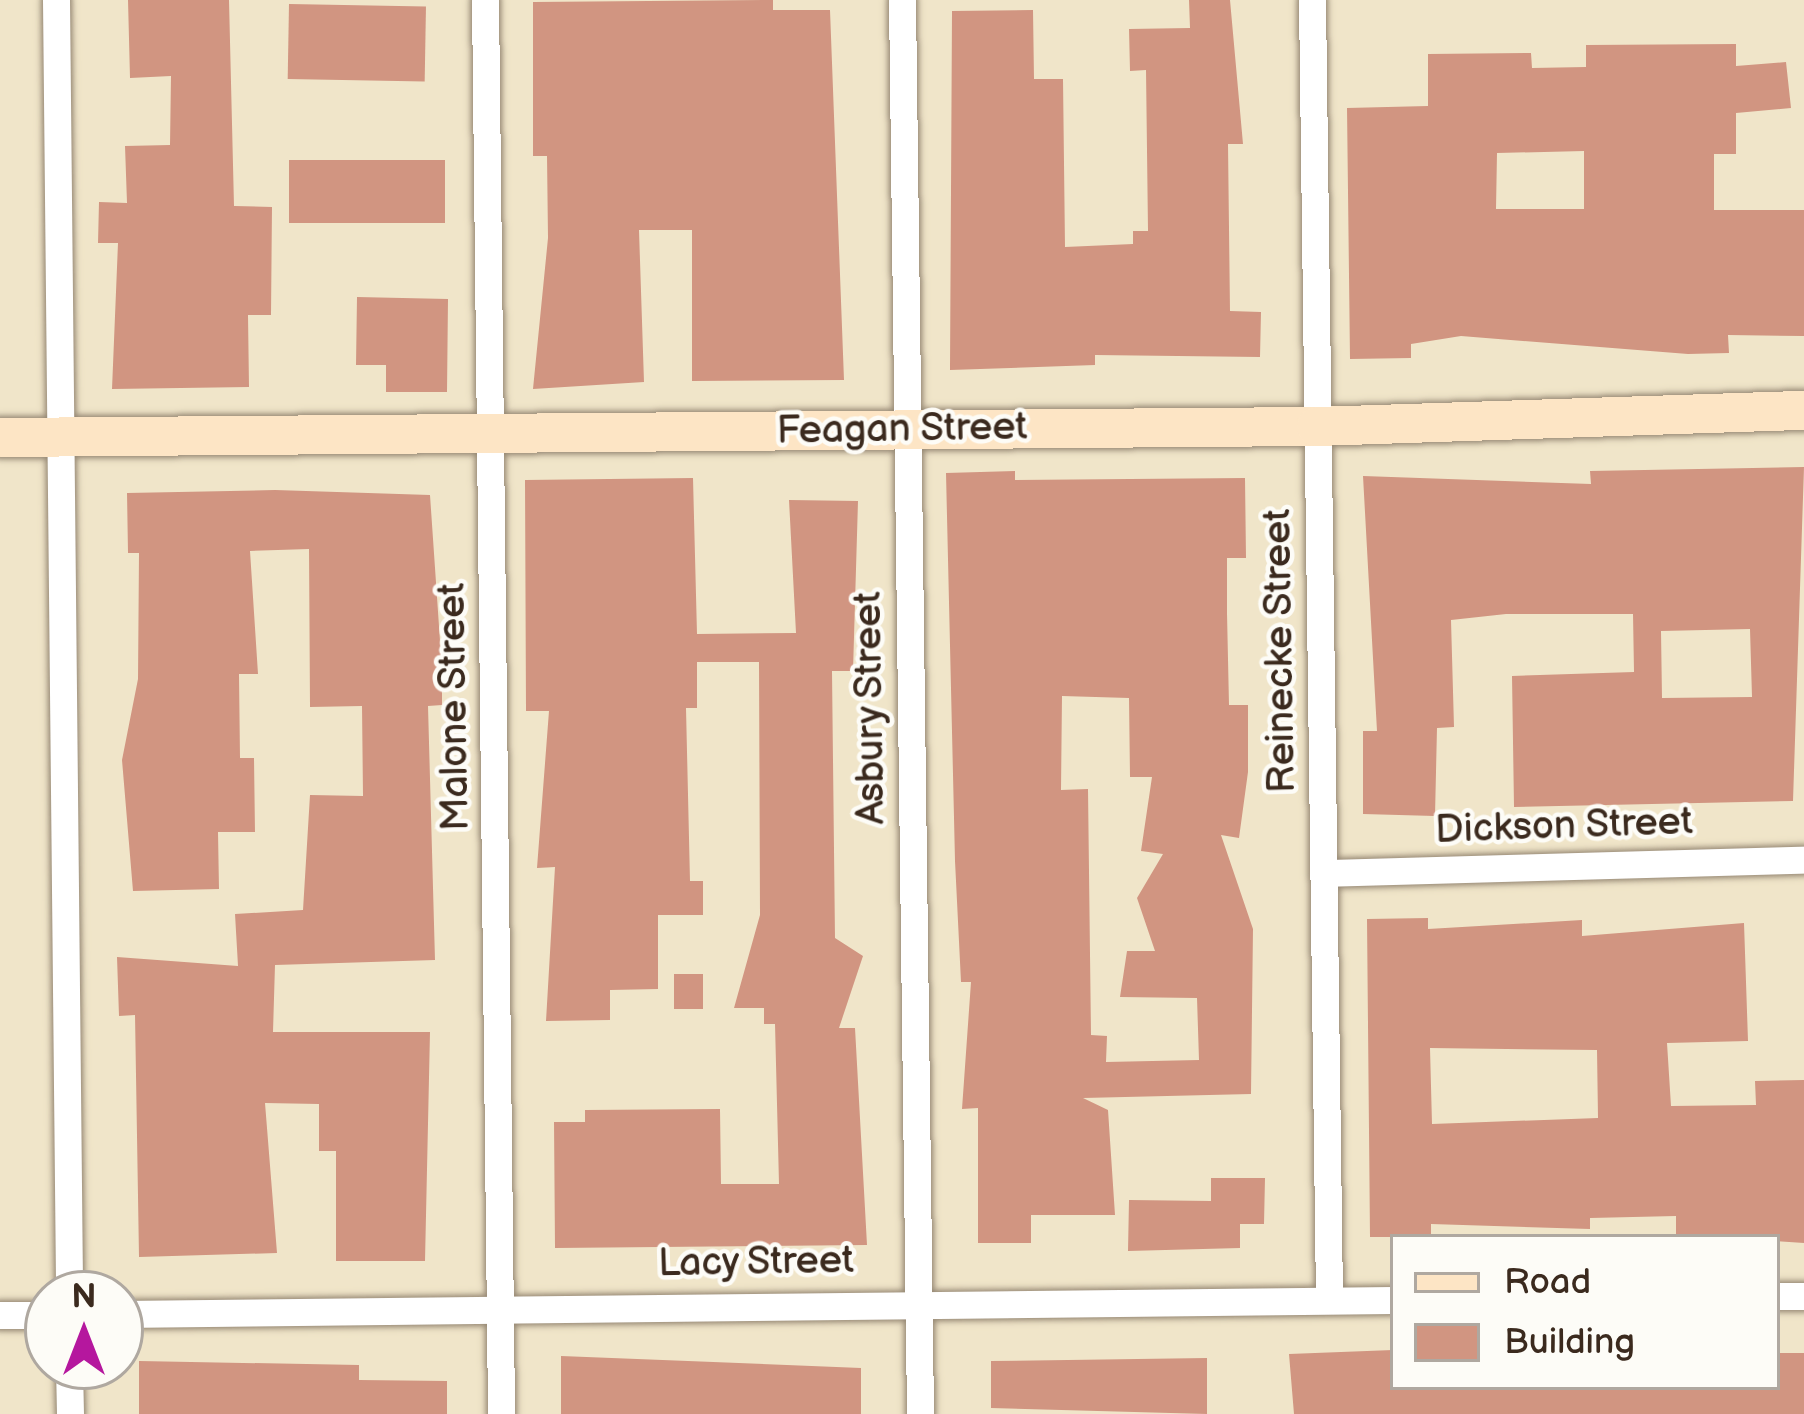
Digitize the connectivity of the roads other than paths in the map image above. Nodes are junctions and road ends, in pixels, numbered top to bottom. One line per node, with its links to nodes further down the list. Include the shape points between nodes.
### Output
1 (56, 0): 9 (street)
2 (485, 0): 8 (street, Malone Street)
3 (902, 0): 7 (street, Asbury Street)
4 (1312, 0): 6 (street, Reinecke Street)
5 (1804, 410): 6 (street, Feagan Street)
6 (1316, 426): 7 (street, Feagan Street); 12 (street, Reinecke Street)
7 (905, 430): 8 (street, Feagan Street); 14 (street, Asbury Street)
8 (491, 435): 9 (street, Feagan Street); 17 (street, Malone Street)
9 (60, 436): 10 (street, Feagan Street); 13 (street)
10 (0, 437)
11 (1804, 860): 12 (street, Dickson Street)
12 (1325, 873): 15 (street, Reinecke Street)
13 (68, 1270)
14 (920, 1299): 15 (street, Lacy Street); 17 (street, Lacy Street); 20 (street, Asbury Street)
15 (1329, 1300): 16 (street, Lacy Street)
16 (1390, 1300)
17 (500, 1307): 18 (street, Lacy Street); 19 (street, Malone Street)
18 (144, 1314)
19 (501, 1414)
20 (920, 1414)

